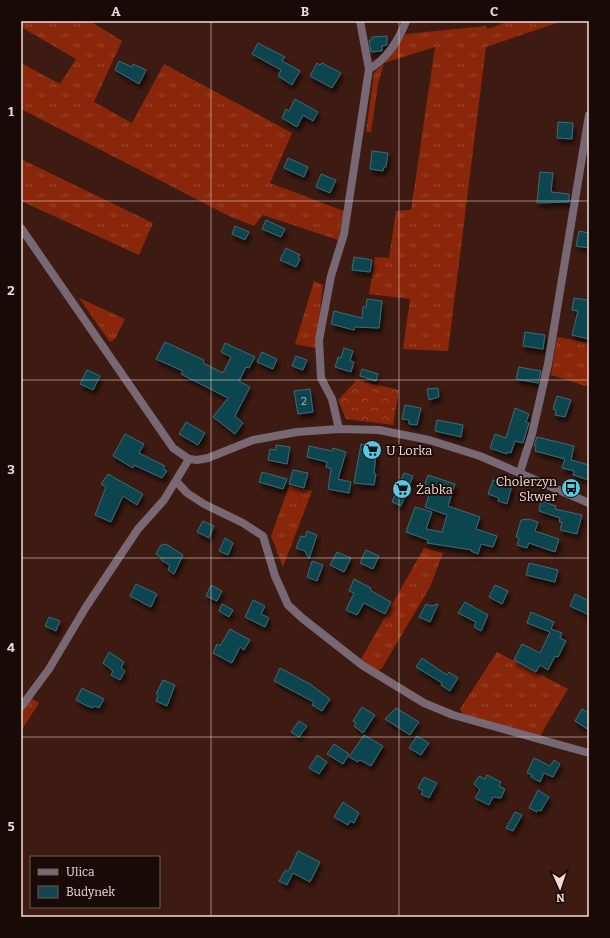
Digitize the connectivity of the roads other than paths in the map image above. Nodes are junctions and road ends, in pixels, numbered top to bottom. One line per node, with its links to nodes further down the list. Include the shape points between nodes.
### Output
1 (360, 21): 3 (street)
2 (406, 21): 3 (street, via 379,64)
3 (369, 69): 6 (street, via 344,234 331,276 319,340 321,378 332,399)
4 (589, 115): 8 (street, via 548,364 532,434)
5 (21, 228): 7 (street, via 173,448)
6 (339, 429): 7 (street, via 274,435 253,440 208,458); 8 (street, via 379,430 429,440)
7 (189, 459): 9 (street)
8 (520, 472): 10 (street)
9 (176, 481): 11 (street, via 164,500 138,529 86,607 49,669); 12 (street, via 199,501 263,536 275,576 288,605 362,665 424,703 453,715)
10 (589, 503)
11 (21, 708)
12 (589, 753)

